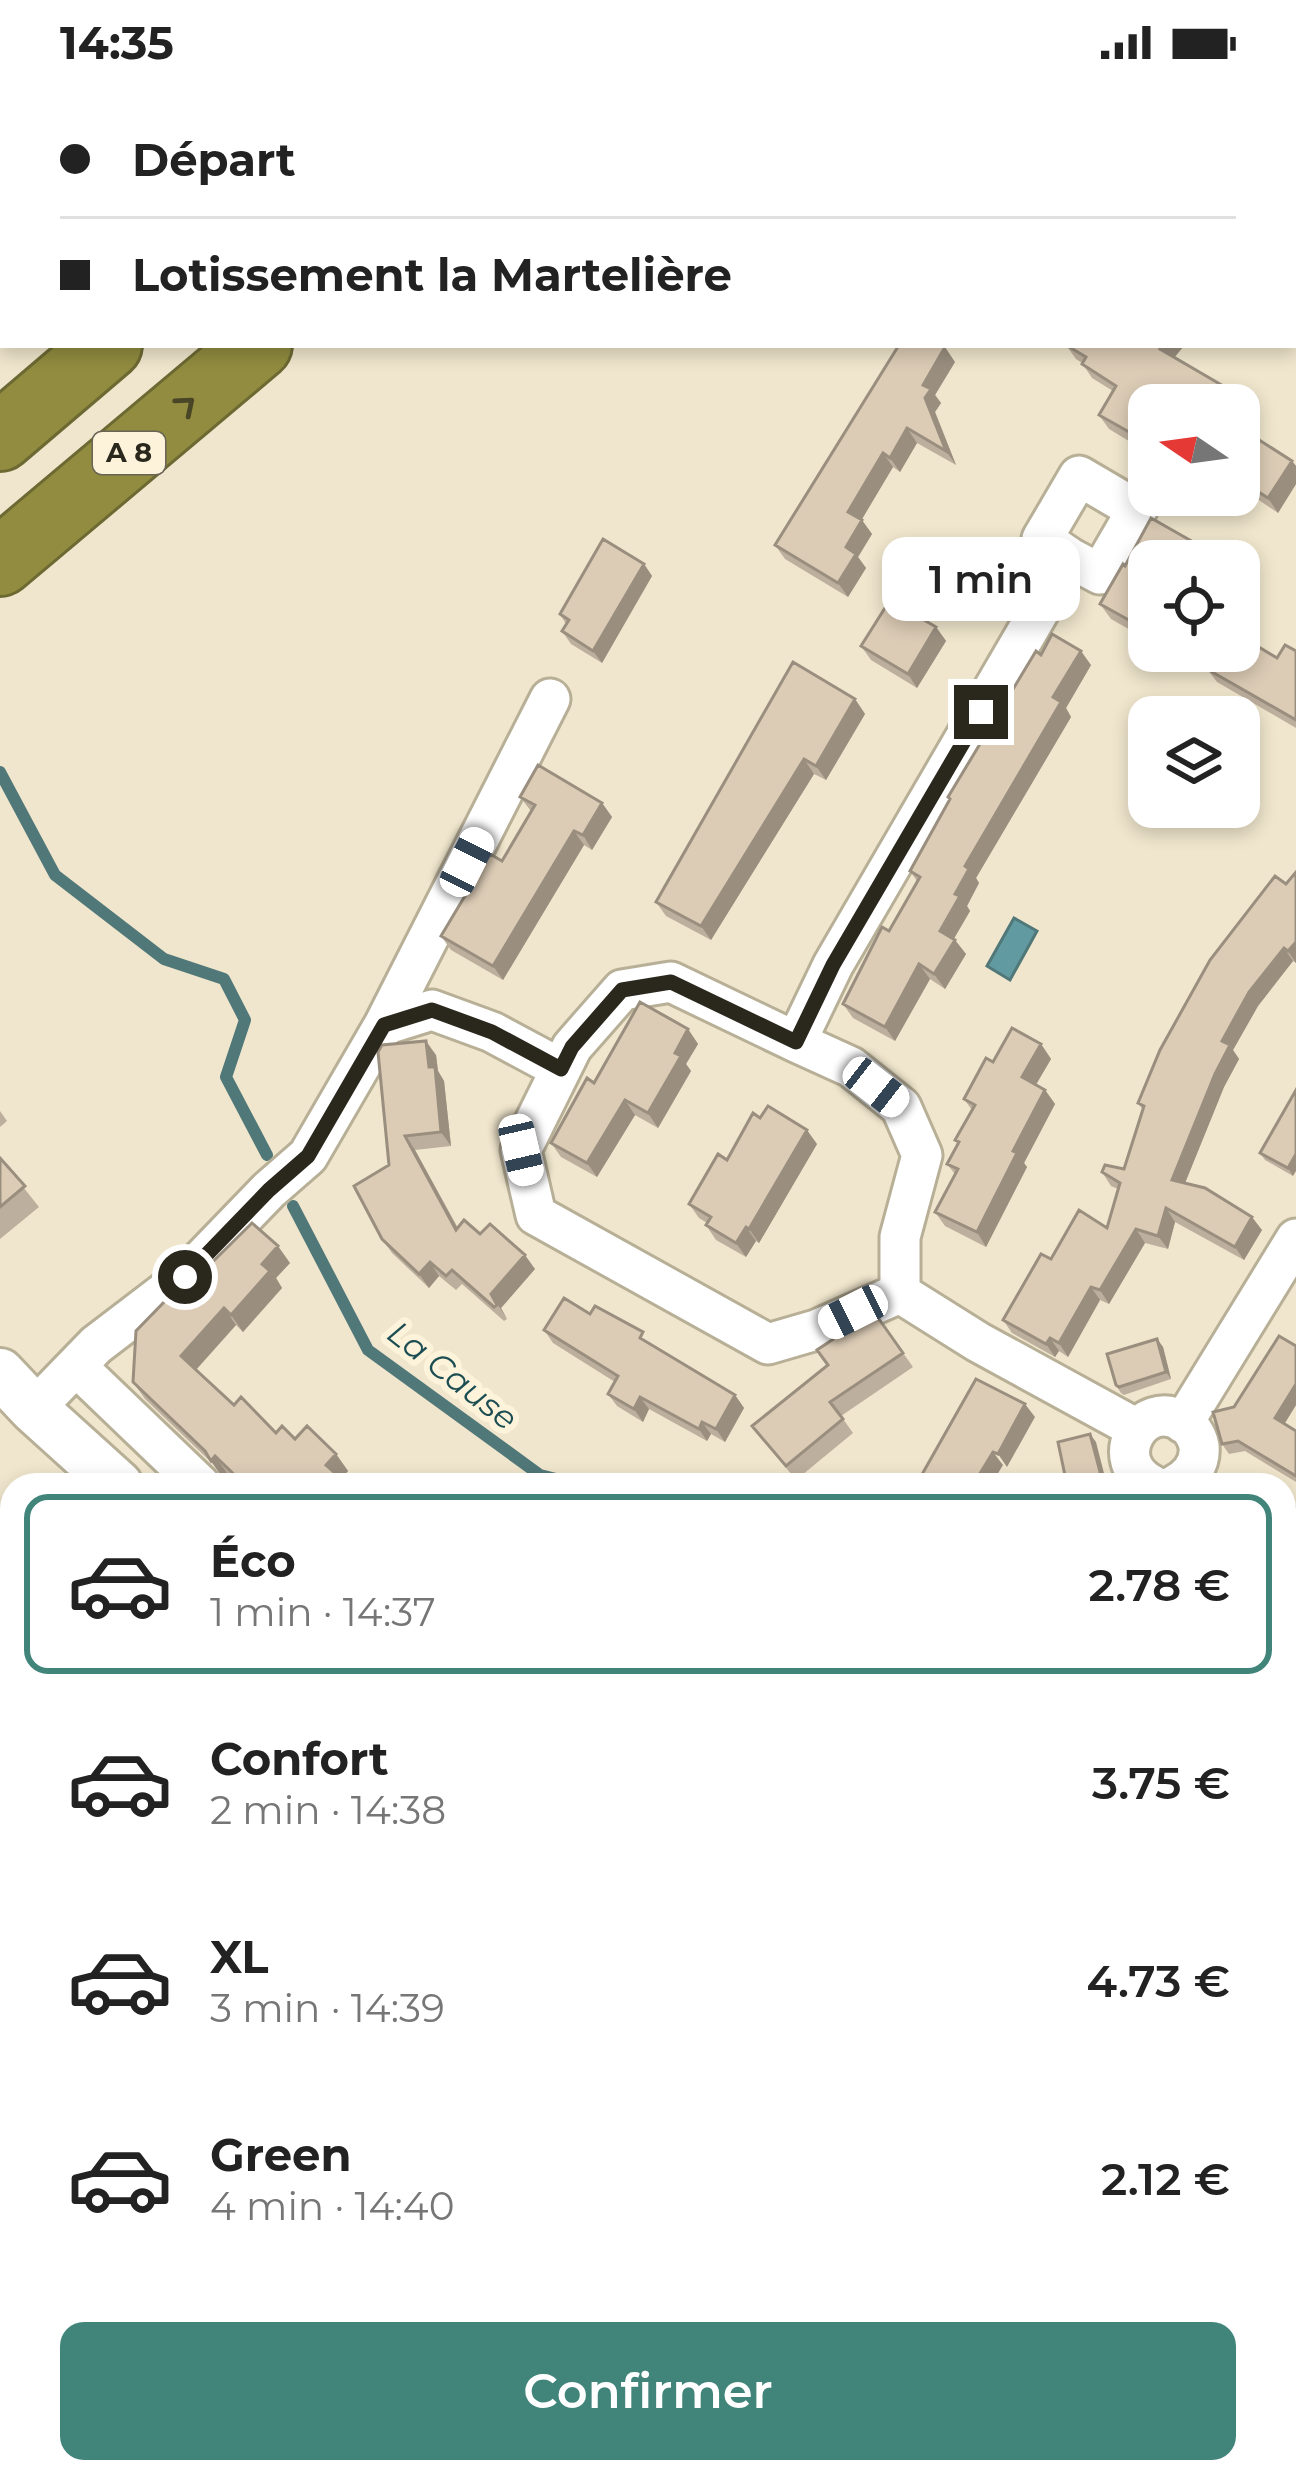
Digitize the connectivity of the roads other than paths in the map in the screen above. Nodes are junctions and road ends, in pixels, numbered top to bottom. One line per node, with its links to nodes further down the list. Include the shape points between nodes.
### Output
1 (104, 348): 3 (highway)
2 (254, 348): 5 (highway, A 8, one-way to 2)
3 (0, 437)
4 (1070, 558): 8 (street)
5 (0, 562)
6 (550, 699): 7 (street)
7 (384, 1025): 9 (street, via 432,1010); 12 (street, via 308,1156 185,1277)
8 (796, 1042): 9 (street, via 671,982 622,990); 11 (street, via 850,1067 901,1107 922,1155 900,1237)
9 (561, 1069): 11 (street, via 521,1150 536,1216 768,1345)
10 (1296, 1239): 15 (street)
11 (900, 1293): 16 (street)
12 (76, 1366): 14 (street); 18 (street)
13 (0, 1373): 14 (street)
14 (34, 1409): 17 (street)
15 (1183, 1423): 16 (street, via 1157,1417); 20 (street, via 1199,1448)
16 (1136, 1429): 19 (street, via 1128,1451)
17 (105, 1473)
18 (187, 1473)
19 (1138, 1473)
20 (1178, 1473)

